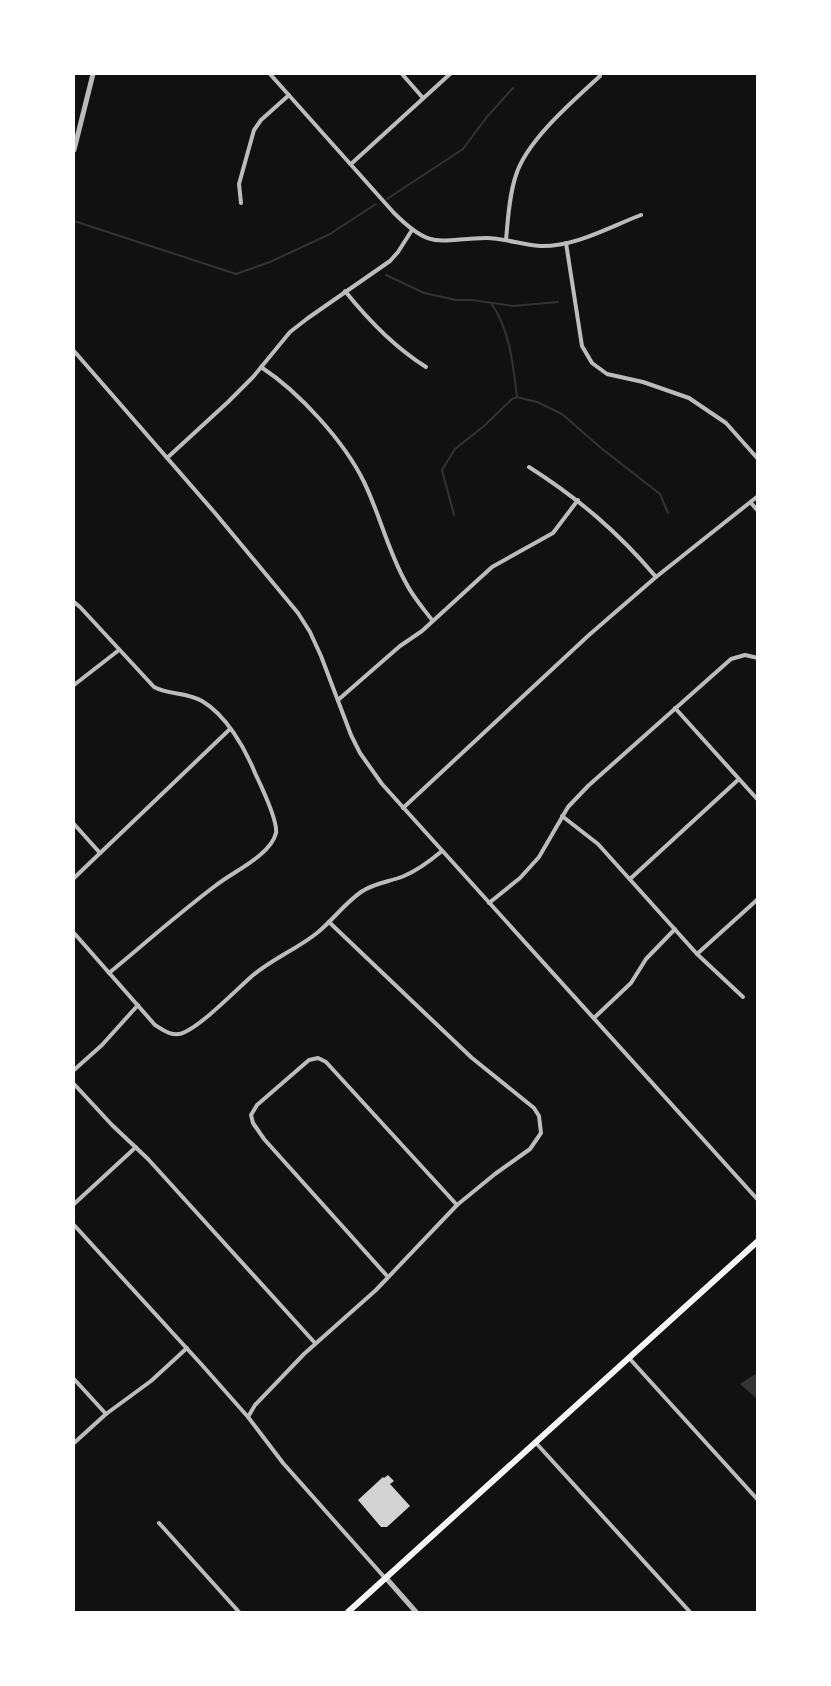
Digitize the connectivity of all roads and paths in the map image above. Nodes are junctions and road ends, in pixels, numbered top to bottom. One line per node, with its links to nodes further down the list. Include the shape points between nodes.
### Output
1 (93, 74): 8 (street)
2 (270, 74): 6 (street)
3 (402, 74): 7 (street)
4 (450, 74): 7 (street)
5 (600, 76): 13 (street, via 563,112 520,165 511,194)
6 (289, 95): 9 (street); 10 (street, via 254,129 239,184)
7 (423, 98): 9 (street)
8 (74, 150)
9 (351, 164): 12 (street)
10 (241, 203)
11 (640, 215): 14 (street)
12 (412, 230): 13 (street, via 434,240); 15 (street, via 390,261)
13 (507, 240): 14 (street, via 538,246)
14 (566, 243): 20 (street, via 582,346 592,363 607,374 689,398 726,423)
15 (345, 291): 17 (street, via 291,332); 18 (street, via 377,328)
16 (74, 351): 19 (street)
17 (261, 367): 19 (street); 28 (street, via 296,394 344,449 365,483 406,584)
18 (426, 367)
19 (166, 458): 32 (street, via 298,613)
20 (758, 459)
21 (529, 467): 23 (street)
22 (758, 496): 24 (street)
23 (578, 500): 26 (street, via 614,531); 28 (street, via 553,533 492,567)
24 (751, 503): 25 (street); 26 (street)
25 (758, 511)
26 (656, 577): 37 (street)
27 (74, 603): 29 (street)
28 (433, 621): 32 (street)
29 (119, 650): 31 (street); 34 (street, via 154,687 201,700)
30 (758, 658): 33 (street, via 745,655 731,659)
31 (74, 685)
32 (338, 700): 37 (street, via 360,753)
33 (675, 708): 35 (street); 38 (street, via 588,786)
34 (231, 729): 41 (street); 50 (street, via 251,761 275,823 275,835 259,856 174,917)
35 (739, 779): 36 (street); 43 (street)
36 (758, 800)
37 (403, 808): 40 (street)
38 (562, 816): 43 (street, via 597,844); 45 (street, via 539,857)
39 (74, 824): 41 (street)
40 (442, 852): 45 (street); 46 (street, via 419,869 363,890)
41 (100, 853): 42 (street)
42 (74, 878)
43 (630, 879): 47 (street)
44 (758, 899): 49 (street)
45 (489, 903): 53 (street)
46 (329, 922): 52 (street, via 300,946 261,969 185,1032 174,1034 161,1029); 59 (street, via 539,1116 541,1133 530,1149)
47 (675, 929): 49 (street); 53 (street, via 646,958 631,983)
48 (74, 933): 50 (street)
49 (697, 954): 51 (street)
50 (109, 973): 52 (street)
51 (743, 997)
52 (138, 1005): 54 (street)
53 (594, 1018): 57 (street)
54 (74, 1070)
55 (74, 1083): 56 (street)
56 (136, 1147): 58 (street); 63 (street)
57 (758, 1200)
58 (74, 1204)
59 (457, 1205): 62 (street); 62 (street, via 326,1062 318,1058 309,1060 256,1105 251,1115 264,1139)
60 (74, 1225): 64 (street)
61 (758, 1241): 65 (main road)
62 (388, 1277): 63 (street)
63 (315, 1343): 68 (street)
64 (187, 1348): 67 (street, via 151,1381); 68 (street)
65 (629, 1358): 70 (main road); 71 (street)
66 (74, 1379): 67 (street)
67 (105, 1414): 69 (street)
68 (248, 1417): 73 (street, via 283,1463)
69 (74, 1443)
70 (536, 1443): 73 (main road); 77 (street)
71 (758, 1500)
72 (159, 1523): 74 (street)
73 (386, 1578): 75 (main road); 76 (street)
74 (239, 1612)
75 (348, 1612)
76 (416, 1612)
77 (690, 1612)

